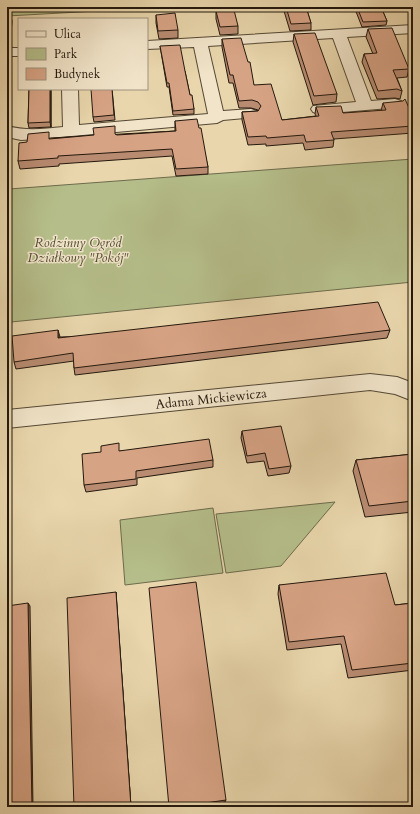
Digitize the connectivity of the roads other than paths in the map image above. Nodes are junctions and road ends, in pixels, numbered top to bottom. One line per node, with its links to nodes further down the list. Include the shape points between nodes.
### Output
1 (413, 29): 2 (street)
2 (338, 33): 3 (street); 9 (street)
3 (200, 42): 4 (street); 12 (street)
4 (148, 45)
5 (7, 51): 6 (street)
6 (18, 52)
7 (70, 90): 14 (street)
8 (395, 104): 9 (street)
9 (365, 106): 10 (street)
10 (319, 109)
11 (250, 114): 12 (street)
12 (216, 116): 14 (street, via 217,118)
13 (7, 131): 14 (street, via 18,134)
14 (70, 131)
15 (413, 392): 16 (street, Adama Mickiewicza, via 397,386 370,382)
16 (7, 419)

